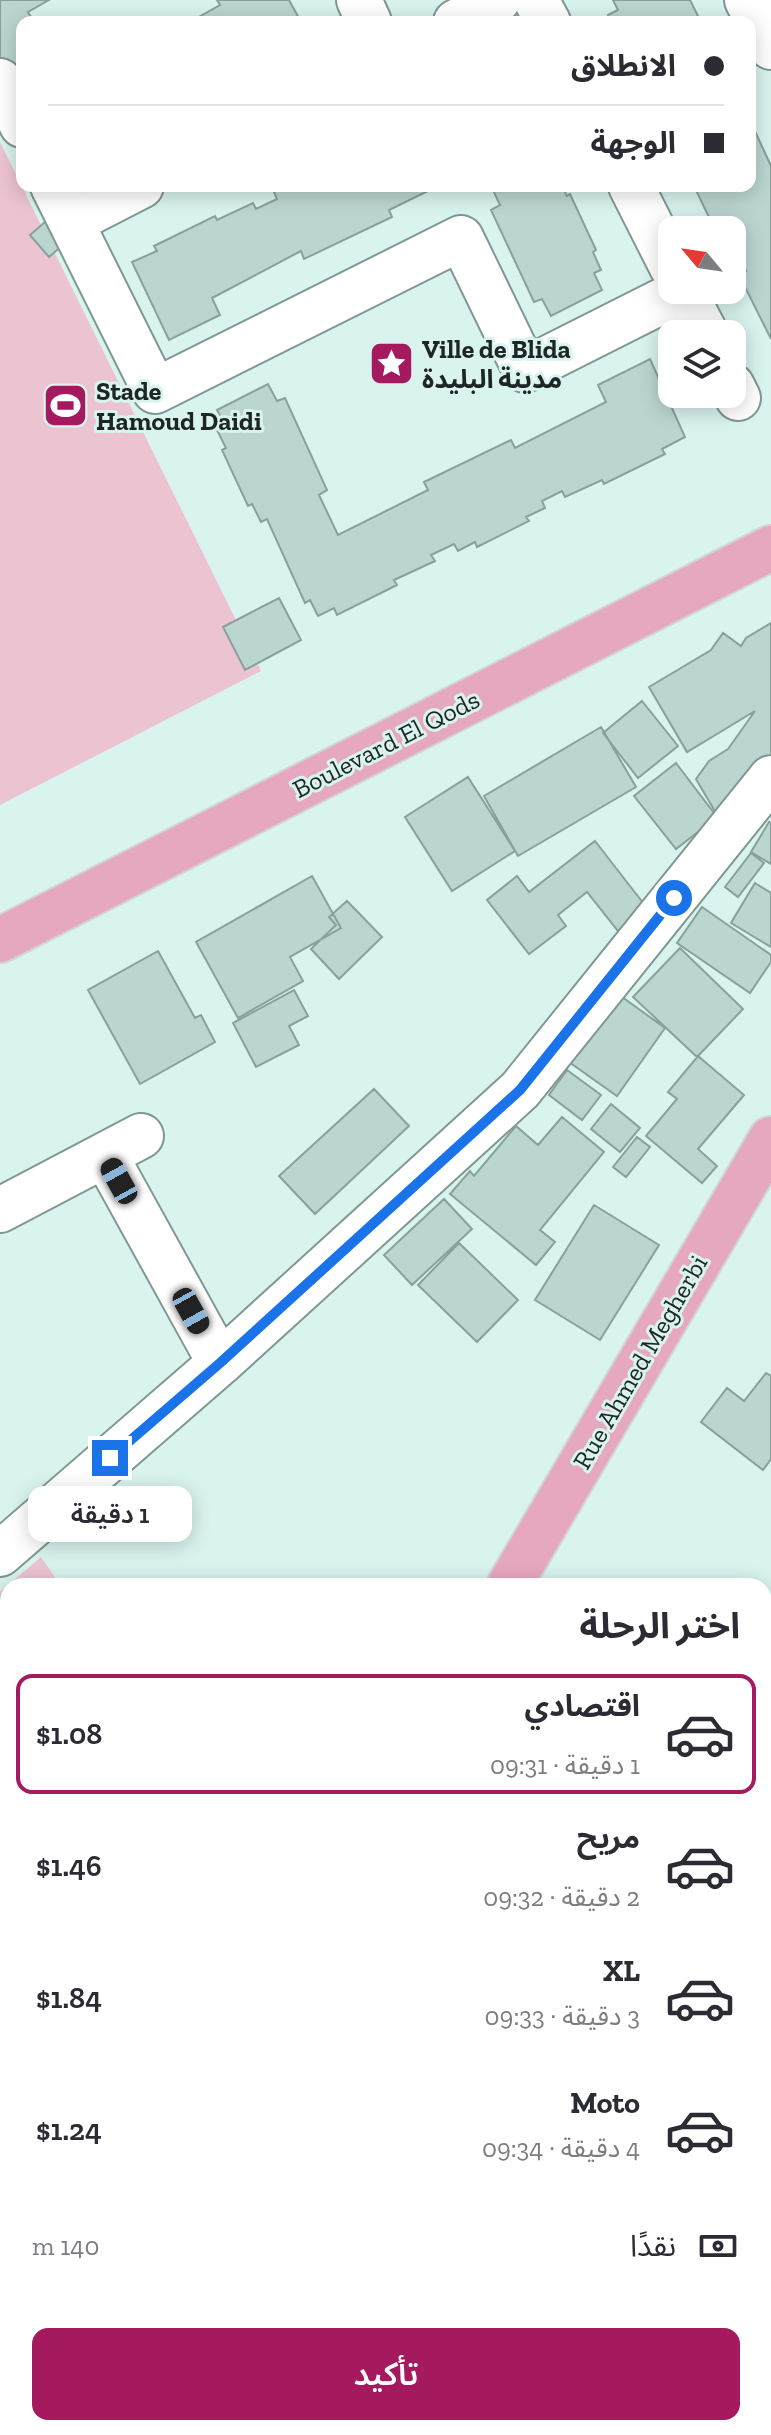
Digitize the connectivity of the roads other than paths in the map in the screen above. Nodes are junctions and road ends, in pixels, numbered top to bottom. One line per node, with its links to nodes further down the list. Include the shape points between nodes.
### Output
1 (498, 0): 2 (street)
2 (467, 16)
3 (756, 18): 4 (street)
4 (771, 47)
5 (0, 81): 6 (street)
6 (16, 113)
7 (115, 192): 9 (street)
8 (634, 192): 10 (street)
9 (62, 204): 11 (street, via 155,391 461,238 525,370)
10 (658, 239)
11 (658, 303)
12 (771, 548): 14 (main road, Boulevard El Qods)
13 (771, 778): 17 (street, via 520,1090)
14 (0, 940)
15 (771, 1139): 19 (main road, Rue Ahmed Megherbi)
16 (0, 1210): 17 (street, via 123,1145)
17 (220, 1363): 18 (street)
18 (0, 1554)
19 (514, 1578)

